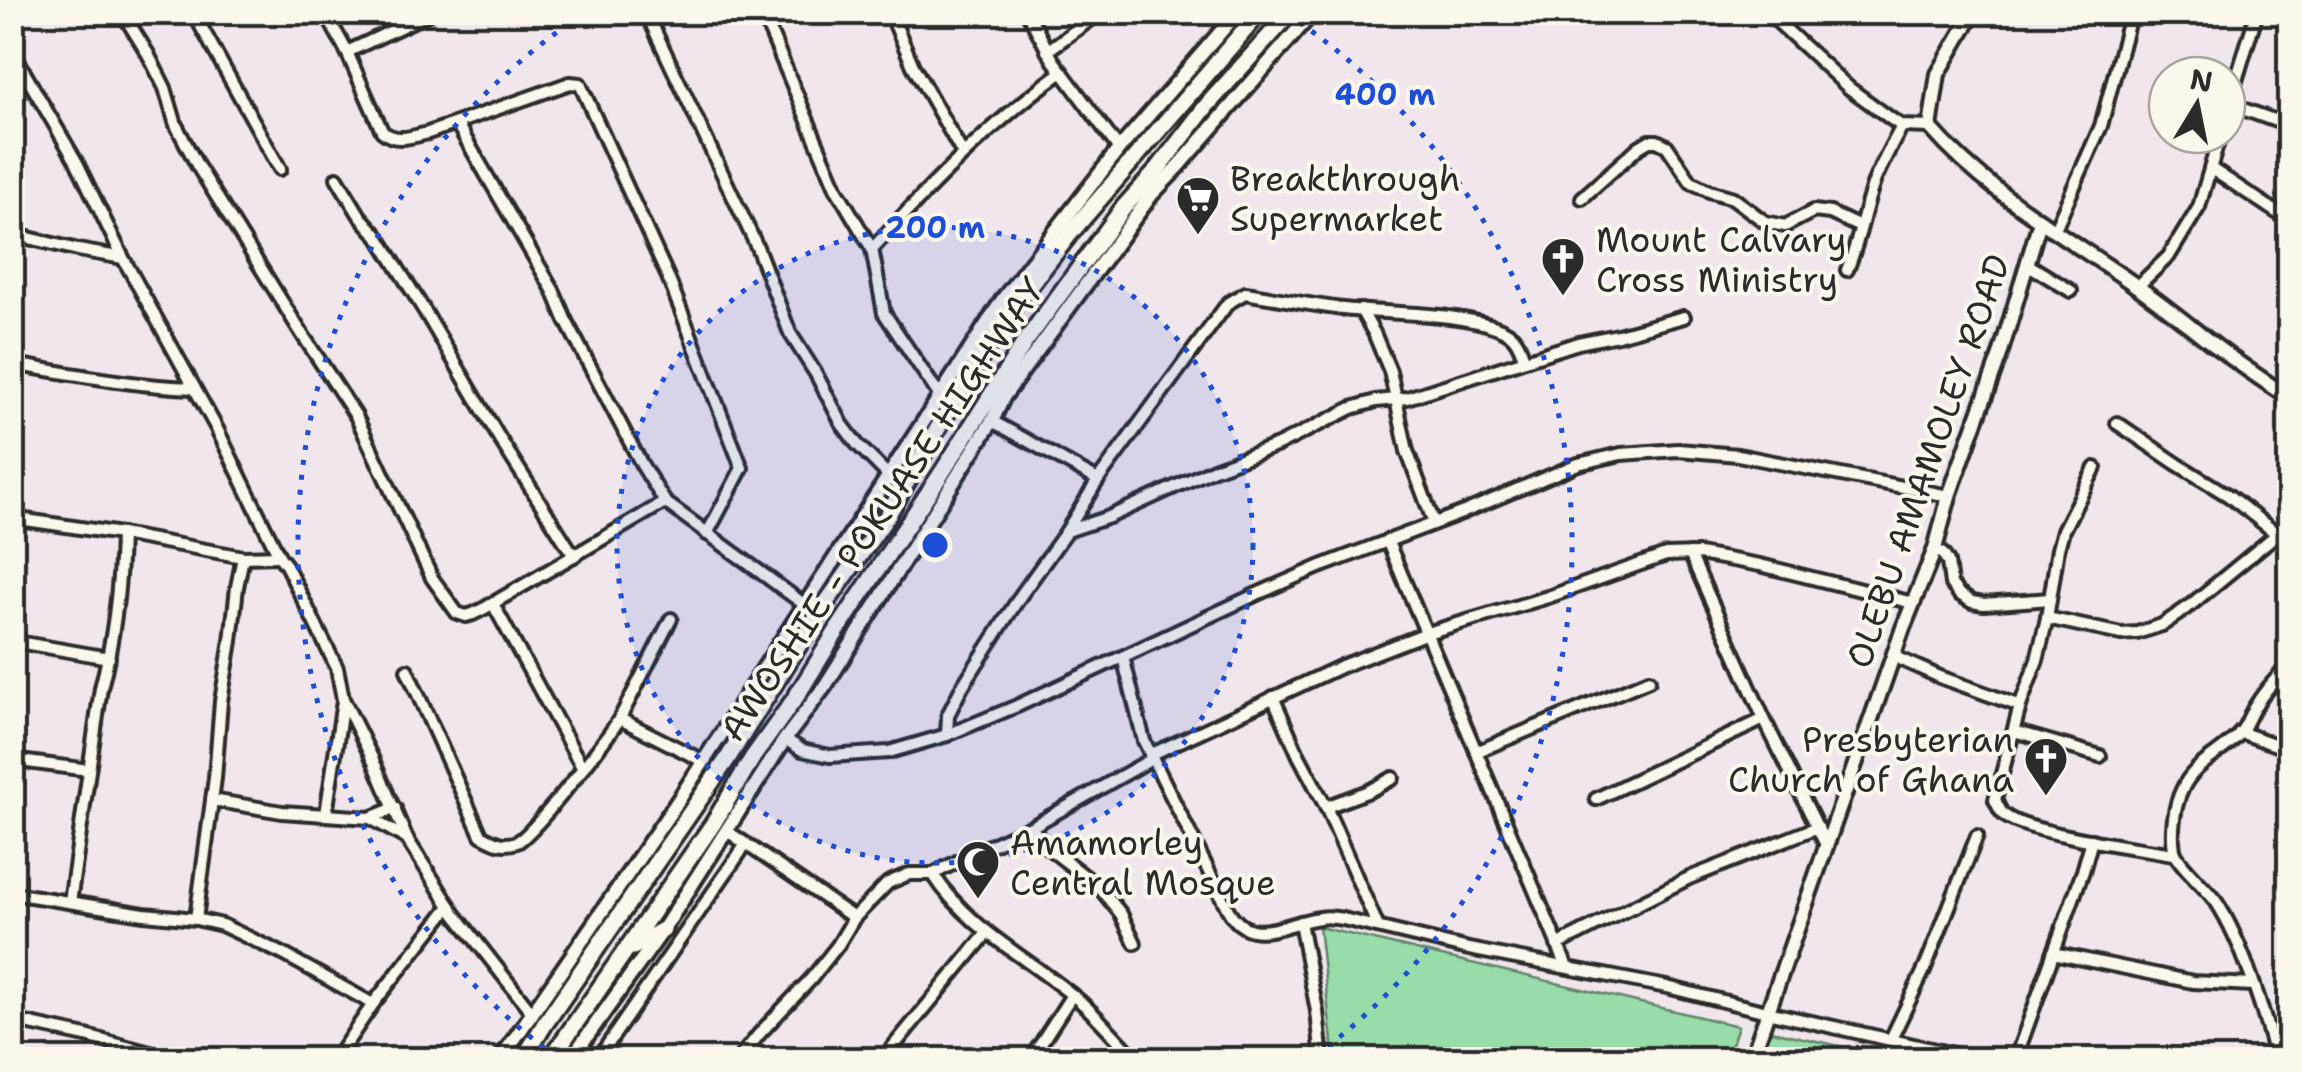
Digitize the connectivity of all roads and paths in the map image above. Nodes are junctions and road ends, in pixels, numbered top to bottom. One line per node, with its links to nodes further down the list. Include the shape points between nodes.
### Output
1 (122, 12): 78 (street, via 165,88 197,165 356,416 432,578 458,613)
2 (193, 12): 34 (street)
3 (325, 12): 20 (street)
4 (432, 12): 20 (street)
5 (646, 12): 59 (street, via 790,333 842,424)
6 (762, 12): 42 (street, via 837,190)
7 (890, 12): 31 (street, via 912,66)
8 (1028, 12): 19 (street)
9 (1101, 12): 19 (street)
10 (1238, 12): 30 (street)
11 (1260, 12): 149 (main road, AWOSHIE - POKUASE HIGHWAY, via 1011,310 886,518)
12 (1292, 12): 135 (main road, AWOSHIE - POKUASE HIGHWAY, via 1208,104 1025,342)
13 (1313, 12): 56 (street, via 1152,194 1004,396)
14 (1767, 12): 27 (street)
15 (1974, 12): 29 (street, via 1938,74)
16 (2131, 12): 40 (street, via 2101,126)
17 (2258, 12): 21 (street)
18 (12, 47): 22 (street)
19 (1047, 51): 23 (street)
20 (347, 52): 26 (street, via 386,135 408,138)
21 (2244, 55)
22 (24, 72): 24 (street); 43 (street)
23 (1062, 72): 30 (street); 31 (street)
24 (12, 83)
25 (2247, 113): 28 (street)
26 (457, 124): 62 (street); 68 (street, via 570,84 584,90 668,277 742,468)
27 (1902, 126): 29 (street); 39 (street)
28 (2290, 126)
29 (1930, 127): 37 (street, via 1982,179)
30 (1119, 149): 53 (street, via 1003,299)
31 (963, 154): 42 (street)
32 (2214, 155): 33 (street)
33 (2210, 168): 38 (street); 46 (street, via 2187,229)
34 (280, 169)
35 (338, 178): 74 (street)
36 (1582, 198): 39 (street, via 1639,146 1657,141 1691,182 1733,198 1765,222 1785,226 1814,211)
37 (2040, 221): 40 (street); 44 (street, OLEBU AMAMOLEY ROAD)
38 (2290, 221)
39 (1860, 227): 45 (street)
40 (2054, 230): 46 (street)
41 (12, 234): 43 (street)
42 (872, 249): 53 (street, via 884,313)
43 (123, 258): 52 (street)
44 (2028, 264): 47 (street); 61 (street, OLEBU AMAMOLEY ROAD)
45 (1846, 270)
46 (2138, 286): 54 (street)
47 (2072, 291)
48 (1361, 310): 50 (street, via 1490,326 1516,339); 55 (street, via 1390,371); 60 (street, via 1245,292 1228,303)
49 (1684, 317): 50 (street)
50 (1525, 360): 55 (street)
51 (12, 364): 52 (street, via 131,385)
52 (194, 388): 73 (street)
53 (940, 394): 59 (street)
54 (2290, 398)
55 (1394, 400): 65 (street); 66 (street, via 1352,408)
56 (992, 422): 60 (street); 98 (street)
57 (2117, 422): 69 (street)
58 (2095, 468): 76 (street, via 2063,530)
59 (888, 475): 79 (street)
60 (1098, 480): 66 (street)
61 (1950, 496): 65 (street, via 1738,455 1660,450 1578,464); 71 (street, OLEBU AMAMOLEY ROAD)
62 (665, 502): 68 (street); 74 (street)
63 (12, 518): 67 (street)
64 (2290, 519): 69 (street)
65 (1434, 523): 70 (street)
66 (1066, 532): 97 (street, via 962,687 948,715)
67 (122, 534): 75 (street); 85 (street)
68 (707, 534): 79 (street)
69 (2277, 534): 80 (street, via 2150,630 2121,634)
70 (1387, 540): 82 (street); 86 (street)
71 (1935, 549): 76 (street, via 1948,562 1951,584 1972,602); 77 (street, OLEBU AMAMOLEY ROAD)
72 (1690, 554): 77 (street); 82 (street); 94 (street)
73 (279, 556): 75 (street); 91 (street, via 337,668)
74 (574, 556): 78 (street)
75 (244, 557): 109 (street)
76 (2050, 599): 80 (street)
77 (1912, 603): 84 (street, OLEBU AMAMOLEY ROAD)
78 (493, 604): 105 (street)
79 (806, 605): 104 (street)
80 (2047, 618): 92 (street)
81 (671, 619): 93 (street)
82 (1427, 633): 90 (street); 99 (street)
83 (12, 641): 85 (street)
84 (1894, 656): 92 (street); 121 (street, OLEBU AMAMOLEY ROAD)
85 (109, 658): 106 (street)
86 (1123, 658): 97 (street); 102 (street)
87 (2290, 664): 96 (street)
88 (407, 670): 105 (street, via 481,835 502,845 521,840)
89 (1650, 680): 99 (street)
90 (1273, 697): 102 (street); 110 (street)
91 (343, 699): 111 (street); 112 (street)
92 (2020, 706): 95 (street)
93 (620, 719): 104 (street); 105 (street)
94 (1764, 719): 108 (street); 115 (street)
95 (2014, 731): 101 (street); 119 (street, via 1996,795 2003,813 2025,825)
96 (2240, 732): 100 (street); 122 (street, via 2181,791)
97 (947, 735): 98 (street, via 889,752 830,756)
98 (785, 740): 116 (street)
99 (1476, 752): 134 (street)
100 (2287, 752)
101 (2100, 756)
102 (1151, 757): 114 (street); 129 (street, via 1237,924 1262,931)
103 (12, 760): 106 (street)
104 (703, 760): 142 (street)
105 (582, 767)
106 (89, 770): 125 (street)
107 (1393, 778): 110 (street)
108 (1596, 798)
109 (212, 800): 112 (street); 128 (street)
110 (1326, 806): 130 (street)
111 (394, 808): 113 (street); 118 (street)
112 (326, 814): 113 (street)
113 (370, 818): 118 (street)
114 (1031, 827): 123 (street); 133 (street, via 1100,888 1122,914)
115 (1818, 827): 121 (street); 134 (street, via 1690,878)
116 (727, 832): 120 (street); 131 (street)
117 (1976, 836): 144 (street)
118 (407, 839): 126 (street)
119 (2092, 840): 122 (street); 136 (street)
120 (746, 844): 127 (street); 152 (street)
121 (1826, 845): 141 (street, OLEBU AMAMOLEY ROAD)
122 (2174, 854): 138 (street, via 2217,902)
123 (933, 874): 127 (street, via 888,883); 132 (street)
124 (12, 892): 125 (street)
125 (70, 902): 128 (street)
126 (450, 906): 140 (street); 142 (street)
127 (854, 918): 145 (street)
128 (196, 919): 140 (street, via 283,954)
129 (1300, 922): 130 (street, via 1326,917); 158 (street)
130 (1378, 928): 137 (street)
131 (662, 930): 135 (main road); 151 (street)
132 (987, 933): 139 (street); 155 (street)
133 (1134, 944)
134 (1557, 945): 137 (street)
135 (626, 952): 150 (main road, AWOSHIE - POKUASE HIGHWAY)
136 (2053, 953): 138 (street, via 2192,982); 161 (street)
137 (1567, 966): 141 (street)
138 (2253, 985): 162 (street)
139 (1072, 995): 156 (street); 157 (street)
140 (373, 1004): 147 (street)
141 (1767, 1012): 144 (street); 159 (street, OLEBU AMAMOLEY ROAD)
142 (533, 1014): 148 (street)
143 (12, 1020): 146 (street)
144 (1892, 1039): 160 (street)
145 (750, 1047): 153 (street); 154 (street)
146 (168, 1058)
147 (335, 1060)
148 (500, 1060)
149 (523, 1060)
150 (550, 1060)
151 (570, 1060)
152 (597, 1060)
153 (738, 1060)
154 (765, 1060)
155 (882, 1060)
156 (1030, 1060)
157 (1137, 1060)
158 (1322, 1060)
159 (1751, 1060)
160 (1980, 1060)
161 (2014, 1060)
162 (2276, 1060)

